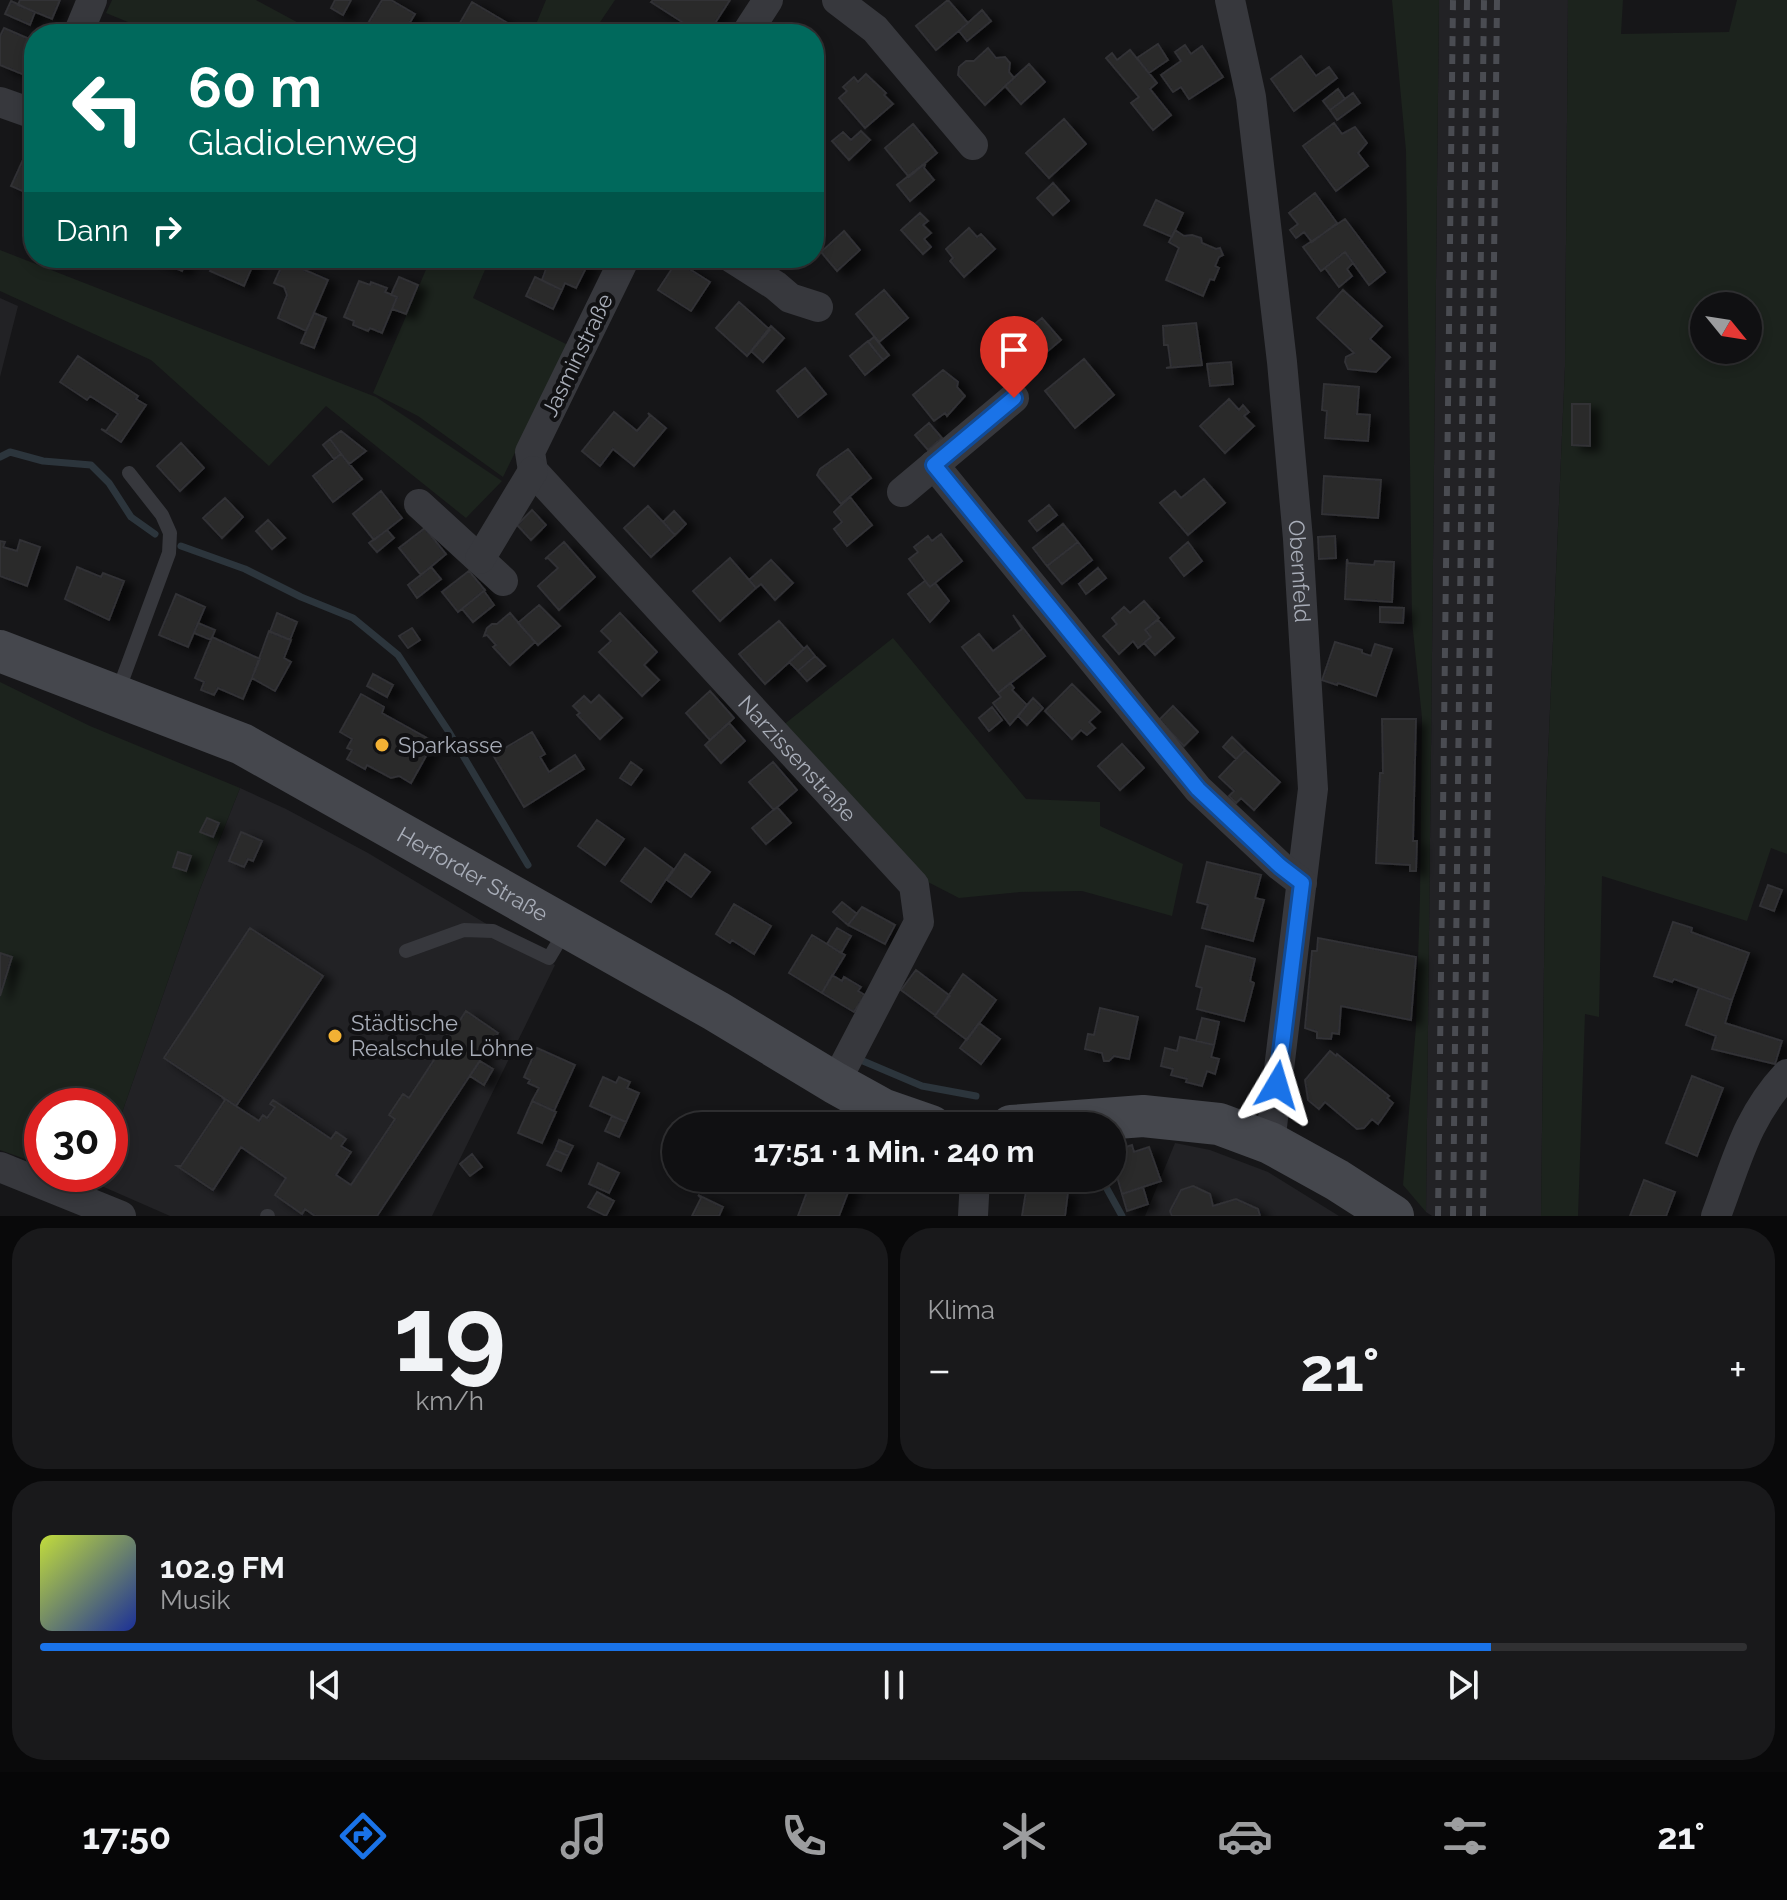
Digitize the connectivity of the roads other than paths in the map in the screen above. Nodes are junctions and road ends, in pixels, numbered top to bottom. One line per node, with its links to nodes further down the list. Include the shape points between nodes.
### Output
1 (92, 0): 5 (street)
2 (768, 0): 6 (street)
3 (837, 0): 9 (street, via 875,29)
4 (1230, 0): 23 (street, Obernfeld, via 1251,97 1298,539 1313,789)
5 (82, 24)
6 (752, 24)
7 (0, 102): 8 (street)
8 (24, 110)
9 (973, 145)
10 (620, 268): 14 (street, Jasminstraße)
11 (748, 268): 12 (street, via 790,298)
12 (818, 307)
13 (1014, 398): 15 (street)
14 (531, 461): 19 (street); 27 (street, Narzissenstraße, via 914,885 919,922)
15 (934, 465): 17 (street); 23 (street, via 1198,789)
16 (129, 473): 22 (lane, via 162,515 170,543)
17 (902, 492)
18 (419, 504): 19 (street)
19 (480, 559): 20 (street)
20 (503, 581)
21 (0, 651): 22 (main road, Herforder Straße)
22 (116, 695): 24 (main road, Herforder Straße, via 242,744)
23 (1302, 883): 30 (street, Obernfeld)
24 (567, 927): 25 (lane, via 549,958 493,931 464,930); 27 (main road, Herforder Straße)
25 (406, 951)
26 (1787, 1074): 36 (street, via 1743,1138)
27 (835, 1083): 28 (main road, Herforder Straße)
28 (891, 1112)
29 (1126, 1117): 30 (main road, via 1219,1124)
30 (1270, 1143): 35 (main road)
31 (0, 1167): 33 (street)
32 (974, 1192): 34 (street)
33 (121, 1216)
34 (973, 1216)
35 (1392, 1216)
36 (1716, 1216)

